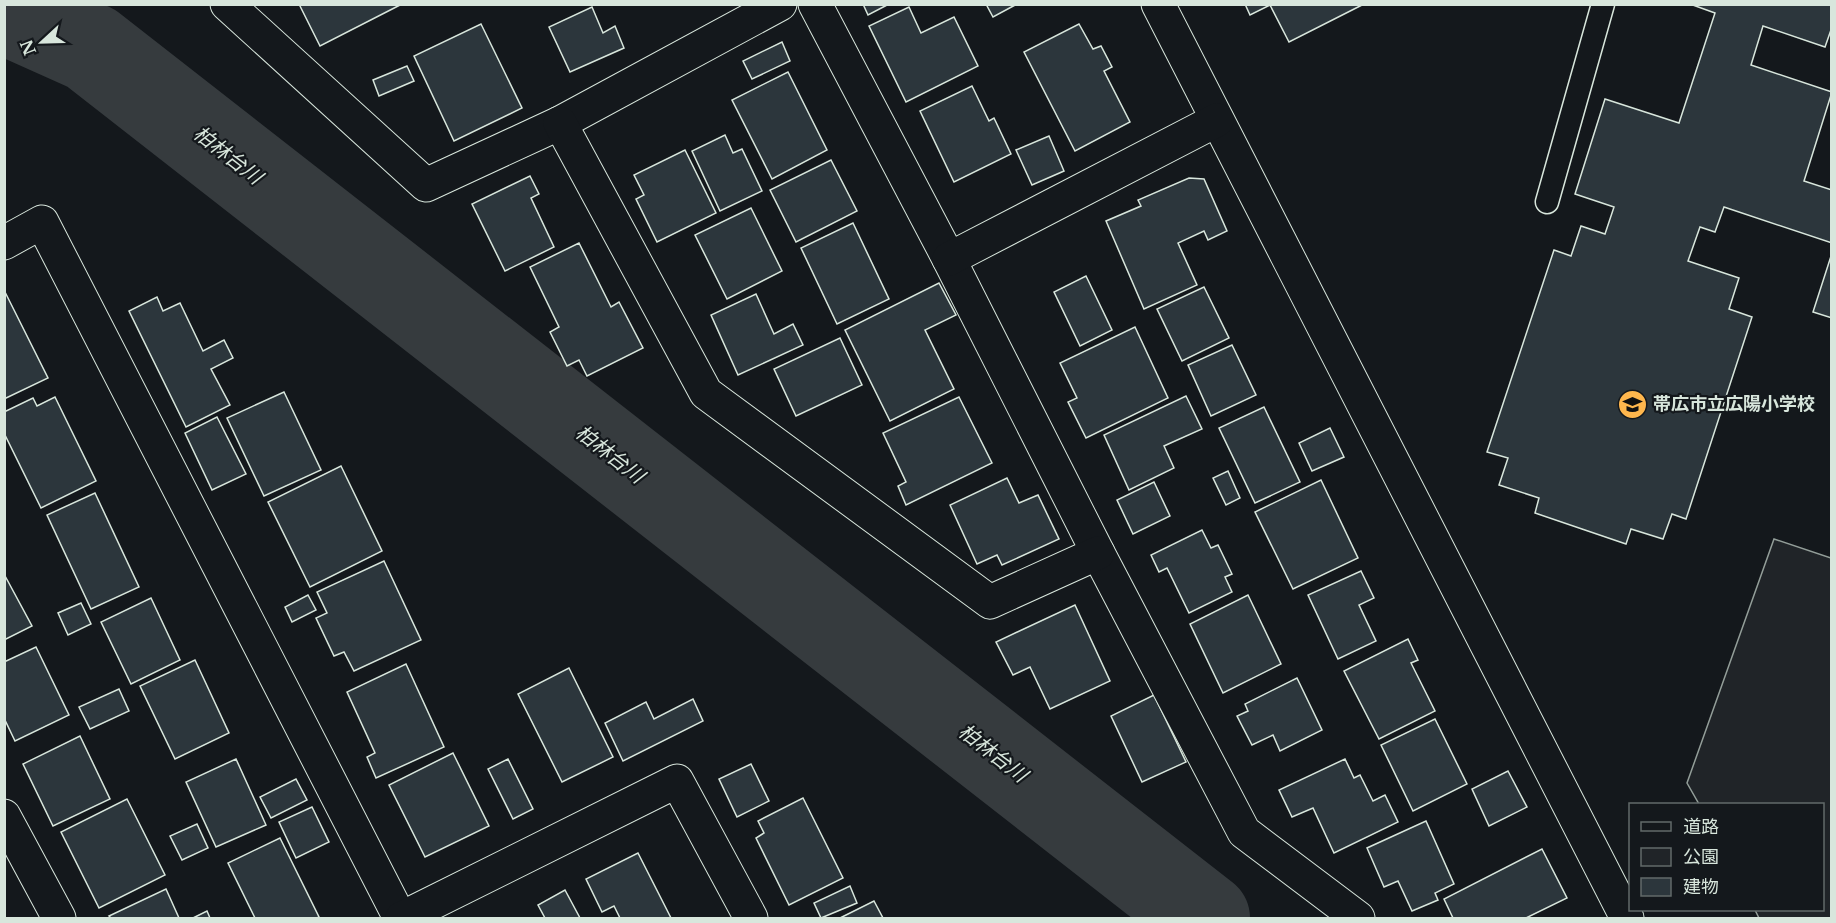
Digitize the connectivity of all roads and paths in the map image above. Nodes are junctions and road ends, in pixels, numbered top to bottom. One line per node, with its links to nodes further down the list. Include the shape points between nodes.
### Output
1 (227, 4): 7 (street, via 426,185)
2 (780, 4): 7 (street)
3 (815, 4): 10 (street)
4 (1158, 4): 6 (street)
5 (1603, 4): 8 (lane)
6 (1218, 120): 10 (street); 13 (street)
7 (560, 123): 11 (street, via 706,393 990,602)
8 (1547, 202)
9 (4, 243): 15 (street, via 42,222)
10 (949, 259): 11 (street)
11 (1098, 553): 17 (street, via 1244,831)
12 (4, 816): 14 (street)
13 (1620, 916)
14 (58, 918)
15 (401, 918): 16 (street, via 677,781)
16 (751, 918)
17 (1358, 918)

